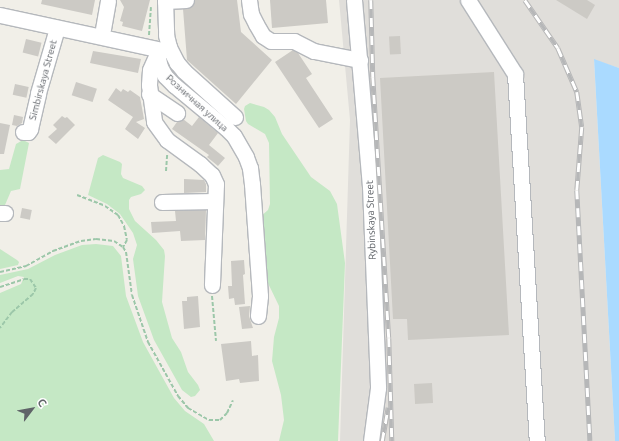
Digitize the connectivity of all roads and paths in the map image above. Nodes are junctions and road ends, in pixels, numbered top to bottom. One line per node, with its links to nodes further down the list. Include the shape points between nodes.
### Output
1 (108, 0): 9 (lane)
2 (161, 0): 3 (lane); 10 (path); 11 (lane, via 166,35)
3 (186, 0)
4 (250, 0): 12 (lane, via 251,14 262,36 271,41 294,40 314,51)
5 (354, 0): 12 (lane, Rybinskaya Street)
6 (468, 0): 31 (lane, via 515,74)
7 (0, 15): 8 (lane)
8 (57, 28): 11 (lane); 16 (lane, Simbirskaya Street)
9 (103, 29)
10 (149, 35)
11 (163, 50): 13 (lane, via 150,70); 15 (lane); 26 (lane, Розничная улица, via 160,67 165,76 234,136 250,168 260,296)
12 (360, 60): 30 (lane, Rybinskaya Street, via 370,186 378,388)
13 (149, 94): 14 (lane); 20 (lane, via 154,122 167,140 212,175 216,184)
14 (177, 113)
15 (235, 117)
16 (26, 132)
17 (167, 160): 18 (path)
18 (166, 171)
19 (77, 194): 22 (path, via 105,206 118,215 127,240)
20 (214, 201): 21 (lane); 24 (lane)
21 (162, 202)
22 (123, 247): 23 (path, via 106,240 81,241 53,251 26,266); 29 (path, via 132,295 148,342 178,396 188,408 209,420 220,420 227,413)
23 (0, 272)
24 (212, 285): 28 (path)
25 (0, 287): 27 (path, via 30,279 36,288)
26 (258, 316)
27 (0, 326)
28 (216, 341)
29 (233, 400)
30 (372, 441)
31 (537, 441)

